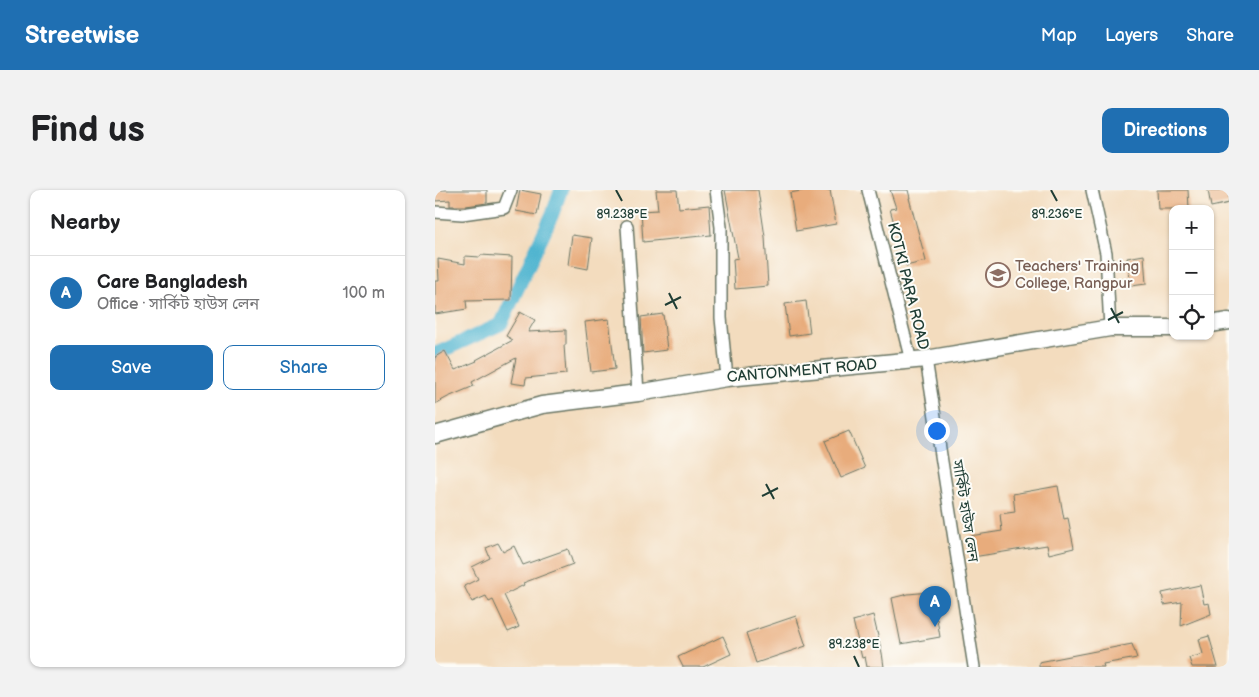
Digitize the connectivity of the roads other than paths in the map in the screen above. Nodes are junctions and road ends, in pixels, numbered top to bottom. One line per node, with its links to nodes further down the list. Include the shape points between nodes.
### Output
1 (511, 190): 5 (street, via 504,208 462,214)
2 (717, 190): 12 (street, via 721,227 721,318)
3 (868, 190): 11 (street, KOTKI PARA ROAD)
4 (1092, 190): 9 (street, via 1106,253)
5 (435, 212)
6 (627, 226): 13 (street)
7 (1229, 321): 8 (main road)
8 (1214, 323)
9 (1110, 328): 10 (main road, CANTONMENT ROAD); 11 (main road, CANTONMENT ROAD)
10 (1169, 328)
11 (918, 360): 12 (main road, CANTONMENT ROAD); 15 (street, সার্কিট হাউস লেন)
12 (727, 378): 13 (main road, CANTONMENT ROAD)
13 (638, 393): 14 (main road, CANTONMENT ROAD, via 542,405)
14 (435, 435)
15 (974, 667)

